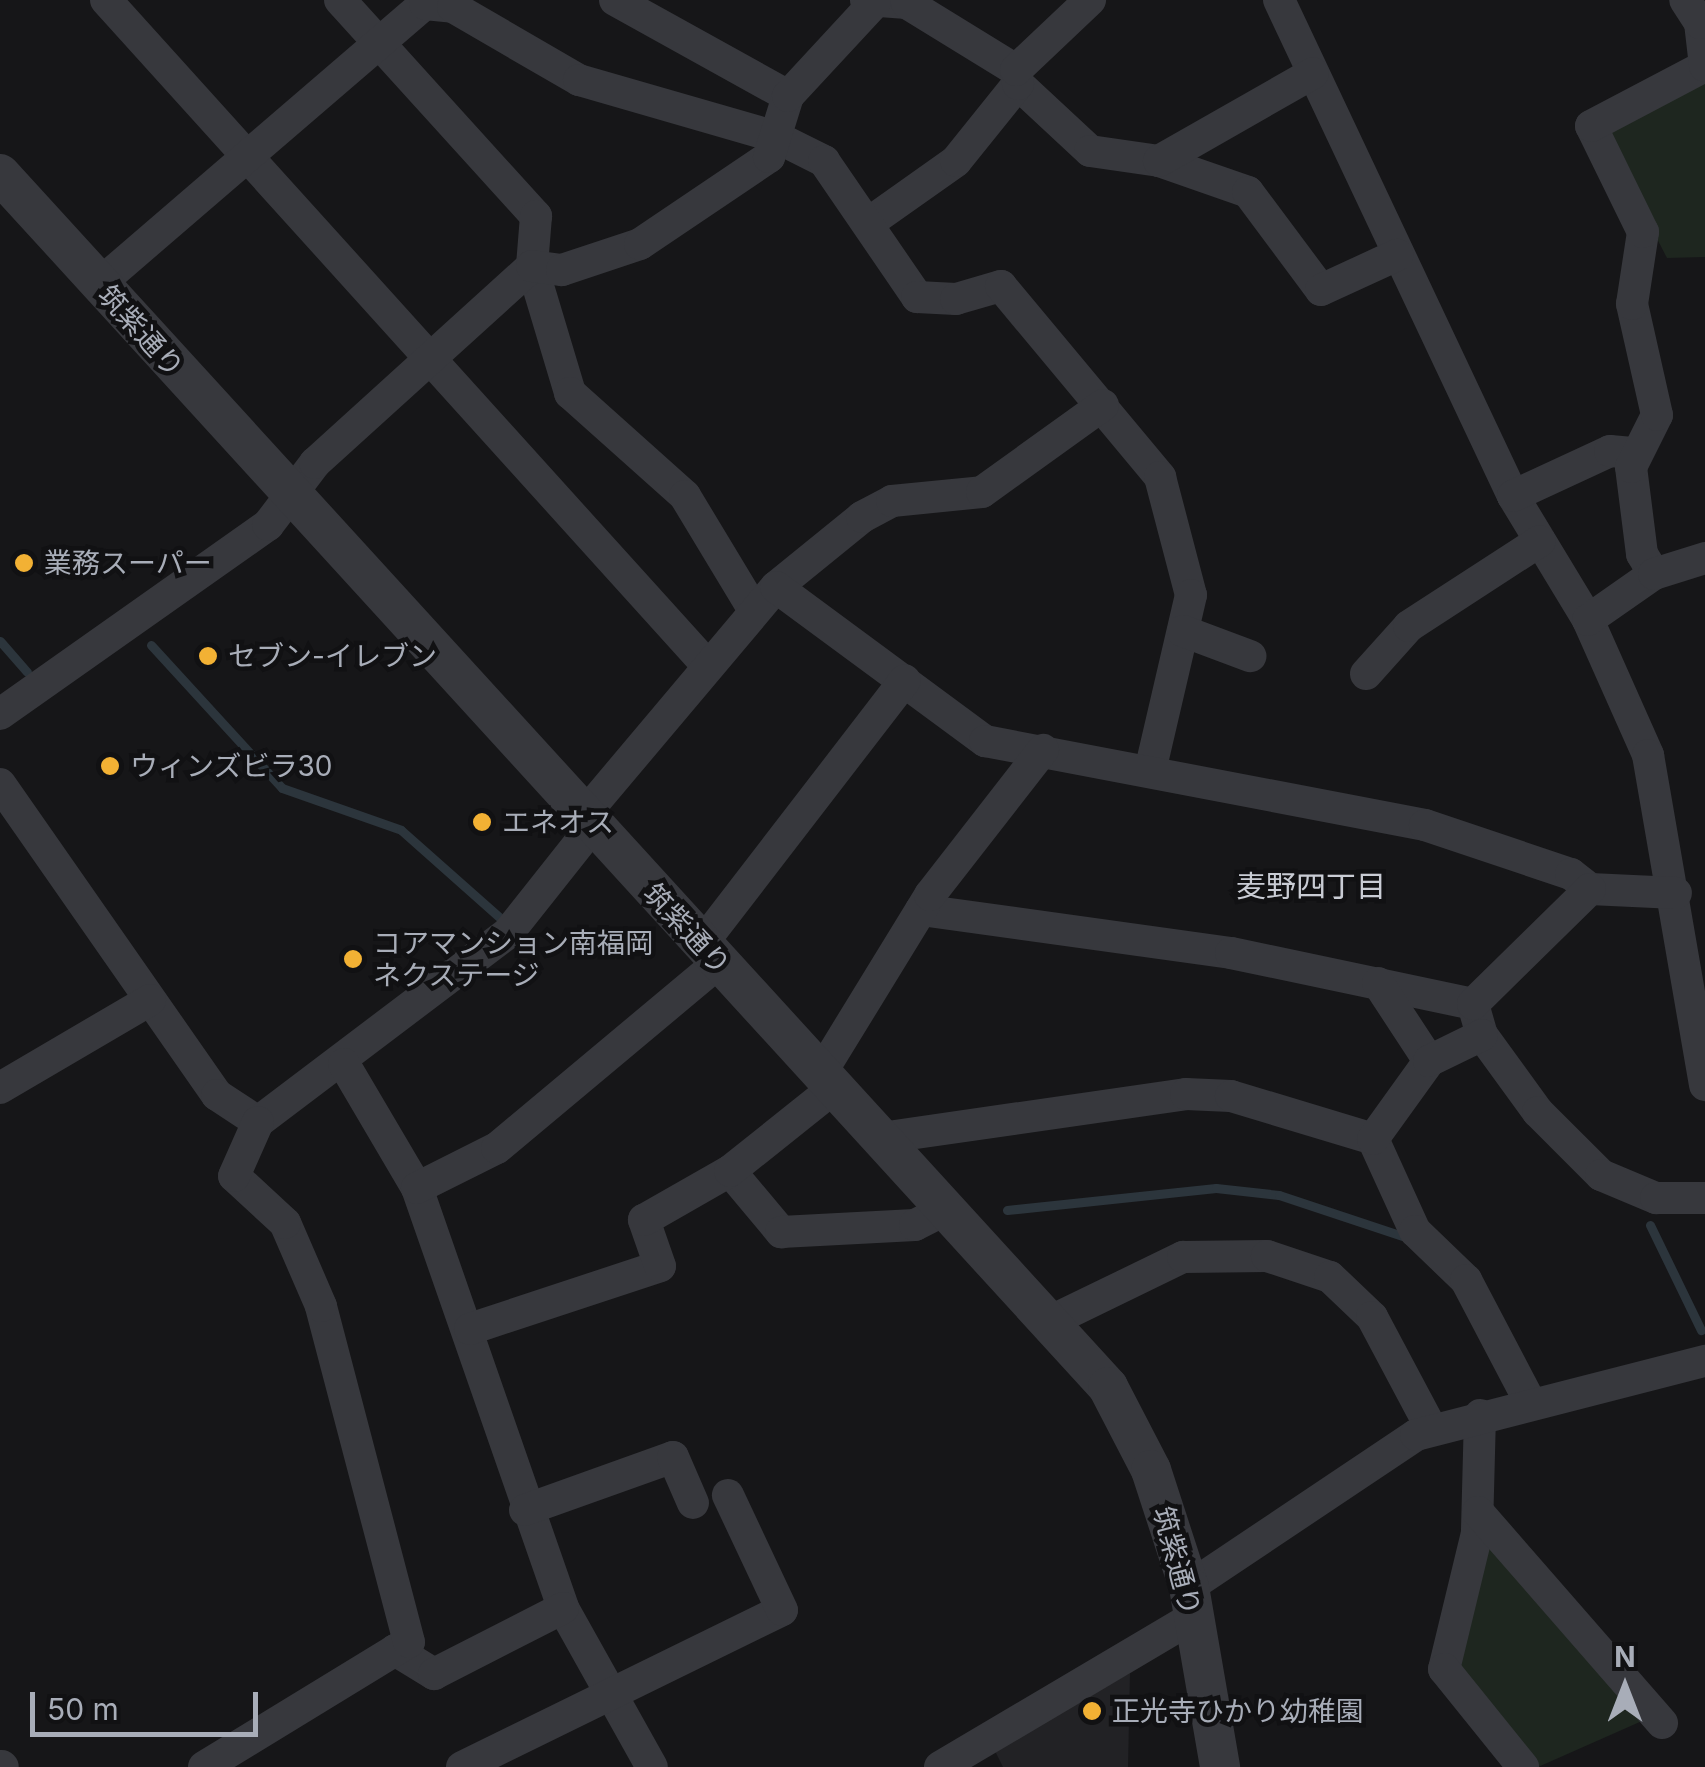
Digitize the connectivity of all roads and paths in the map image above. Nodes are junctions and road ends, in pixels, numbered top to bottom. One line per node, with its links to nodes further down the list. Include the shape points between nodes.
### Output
1 (106, 0): 13 (street)
2 (340, 0): 8 (street)
3 (615, 0): 11 (street)
4 (1090, 0): 10 (street)
5 (1279, 0): 9 (street)
6 (870, 1): 10 (street, via 908,2 956,25); 11 (street)
7 (1694, 6): 22 (street, via 1705,66 1591,126 1644,232 1632,304 1657,415)
8 (378, 43): 12 (street, via 440,2 579,80); 13 (street); 18 (street, via 536,216)
9 (1313, 74): 14 (street); 17 (street)
10 (1017, 77): 14 (street, via 1071,141); 16 (street, via 956,161)
11 (788, 96): 12 (street)
12 (776, 137): 16 (street, via 824,161); 18 (street, via 768,157 640,244 562,270)
13 (250, 154): 19 (street); 20 (street)
14 (1160, 161): 17 (street, via 1248,192 1321,290)
15 (0, 174): 19 (street, 筑紫通り)
16 (870, 222): 21 (street, via 917,297 956,300 1000,286)
17 (1397, 256): 24 (street)
18 (532, 266): 20 (street); 28 (street, via 570,392 685,496)
19 (99, 284): 23 (street, 筑紫通り)
20 (429, 352): 23 (street); 32 (street)
21 (1103, 405): 28 (street, via 982,492 892,501 862,517); 30 (street, via 1160,477 1191,595)
22 (1636, 453): 24 (street, via 1610,451); 27 (street, via 1636,522)
23 (291, 494): 35 (street, via 268,525); 39 (street, 筑紫通り)
24 (1512, 496): 25 (street)
25 (1540, 541): 29 (street); 33 (street, via 1409,626)
26 (1705, 558): 27 (street)
27 (1654, 574): 29 (street)
28 (764, 597): 32 (street); 34 (street)
29 (1588, 620): 41 (street, via 1648,755)
30 (1183, 631): 31 (street); 37 (street)
31 (1250, 656)
32 (705, 663): 39 (street)
33 (1366, 674)
34 (905, 680): 36 (street, via 984,741); 43 (street)
35 (0, 714)
36 (1043, 750): 37 (street); 42 (street)
37 (1151, 767): 40 (street, via 1424,824 1570,874)
38 (0, 784): 45 (street)
39 (588, 821): 43 (street, 筑紫通り); 48 (street, via 508,933)
40 (1590, 889): 41 (street); 46 (street)
41 (1676, 893): 50 (street)
42 (921, 910): 44 (street); 49 (street)
43 (710, 954): 49 (street, 筑紫通り); 56 (street, via 512,1137)
44 (1378, 983): 46 (street); 47 (street)
45 (150, 1000): 51 (street); 52 (street, via 217,1094)
46 (1478, 1020): 47 (street); 57 (street, via 1538,1112 1601,1175 1656,1198)
47 (1429, 1061): 54 (street)
48 (344, 1064): 52 (street); 56 (street)
49 (828, 1080): 53 (street, 筑紫通り); 55 (street)
50 (1705, 1085)
51 (0, 1088)
52 (258, 1122): 71 (street, via 234,1176 285,1222 321,1306 410,1642)
53 (881, 1138): 54 (street, via 1186,1094 1232,1096); 58 (street, 筑紫通り)
54 (1373, 1139): 62 (street, via 1415,1231 1466,1280)
55 (730, 1172): 58 (street, via 781,1232 915,1224); 60 (street, via 644,1220 660,1266)
56 (418, 1188): 60 (street)
57 (1705, 1198)
58 (948, 1208): 59 (street, 筑紫通り)
59 (1049, 1322): 64 (street, via 1183,1258 1267,1256 1330,1277 1372,1317); 69 (street, 筑紫通り, via 1133,1429)
60 (470, 1329): 67 (street)
61 (1705, 1361): 62 (street)
62 (1531, 1404): 63 (street)
63 (1480, 1415): 64 (street); 68 (street)
64 (1432, 1430): 69 (street)
65 (728, 1495): 72 (street, via 782,1610)
66 (693, 1503): 67 (street, via 673,1457)
67 (525, 1510): 70 (street)
68 (1478, 1512): 73 (street); 79 (street, via 1444,1669)
69 (1192, 1602): 77 (street); 78 (street, 筑紫通り)
70 (563, 1608): 71 (street, via 434,1674); 72 (street)
71 (395, 1650): 74 (street)
72 (613, 1690): 75 (street); 76 (street)
73 (1662, 1723)
74 (204, 1767)
75 (462, 1767)
76 (652, 1767)
77 (940, 1767)
78 (1220, 1767)
79 (1523, 1767)

